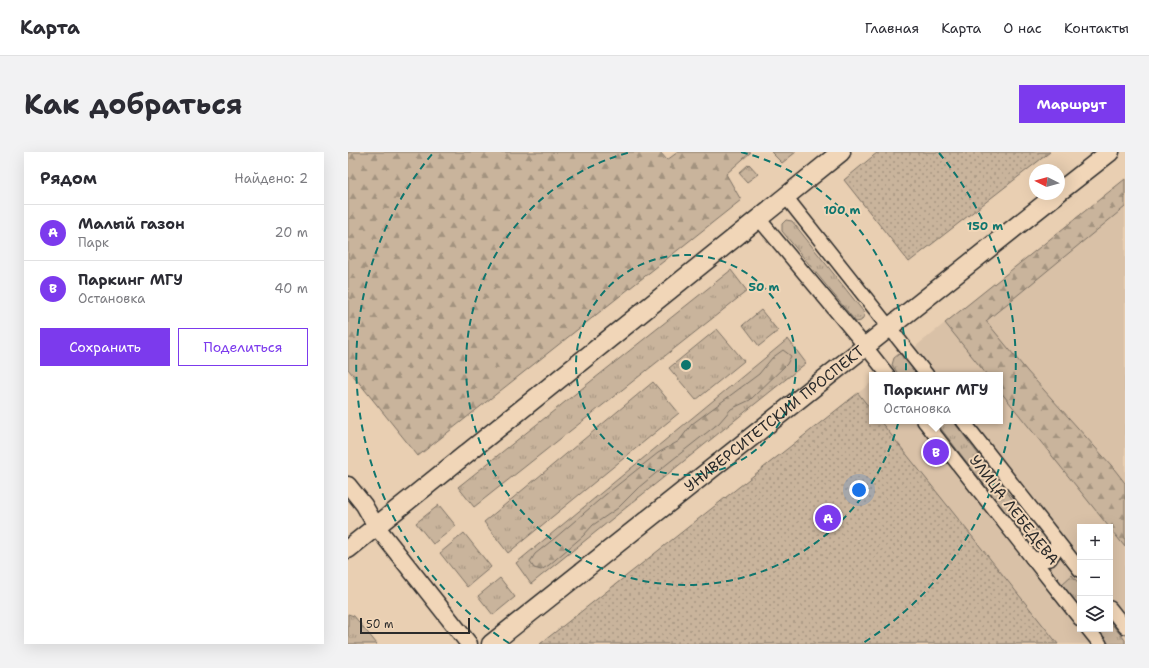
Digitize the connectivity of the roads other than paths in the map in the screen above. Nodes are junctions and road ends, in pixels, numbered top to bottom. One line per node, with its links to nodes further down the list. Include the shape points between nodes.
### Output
1 (841, 152): 4 (main road)
2 (1110, 152): 3 (main road, УНИВЕРСИТЕТСКИЙ ПРОСПЕКТ)
3 (1065, 187)
4 (786, 196): 6 (main road); 7 (street)
5 (1049, 200): 7 (main road, УНИВЕРСИТЕТСКИЙ ПРОСПЕКТ)
6 (759, 218): 8 (street); 14 (main road)
7 (890, 327): 8 (main road, УНИВЕРСИТЕТСКИЙ ПРОСПЕКТ); 10 (street)
8 (865, 346): 9 (street); 24 (main road, УНИВЕРСИТЕТСКИЙ ПРОСПЕКТ)
9 (886, 372)
10 (925, 372)
11 (926, 424): 17 (street, УЛИЦА ЛЕБЕДЕВА)
12 (965, 424): 15 (street, УЛИЦА ЛЕБЕДЕВА)
13 (348, 485): 14 (street)
14 (376, 526): 16 (main road); 23 (street)
15 (1057, 541): 17 (street, via 1050,558); 18 (street, УЛИЦА ЛЕБЕДЕВА)
16 (348, 549)
17 (1032, 558): 20 (street, УЛИЦА ЛЕБЕДЕВА)
18 (1077, 566)
19 (1113, 612): 21 (street)
20 (1077, 615)
21 (1125, 626)
22 (1090, 632): 25 (street)
23 (469, 644)
24 (491, 644)
25 (1100, 644)

